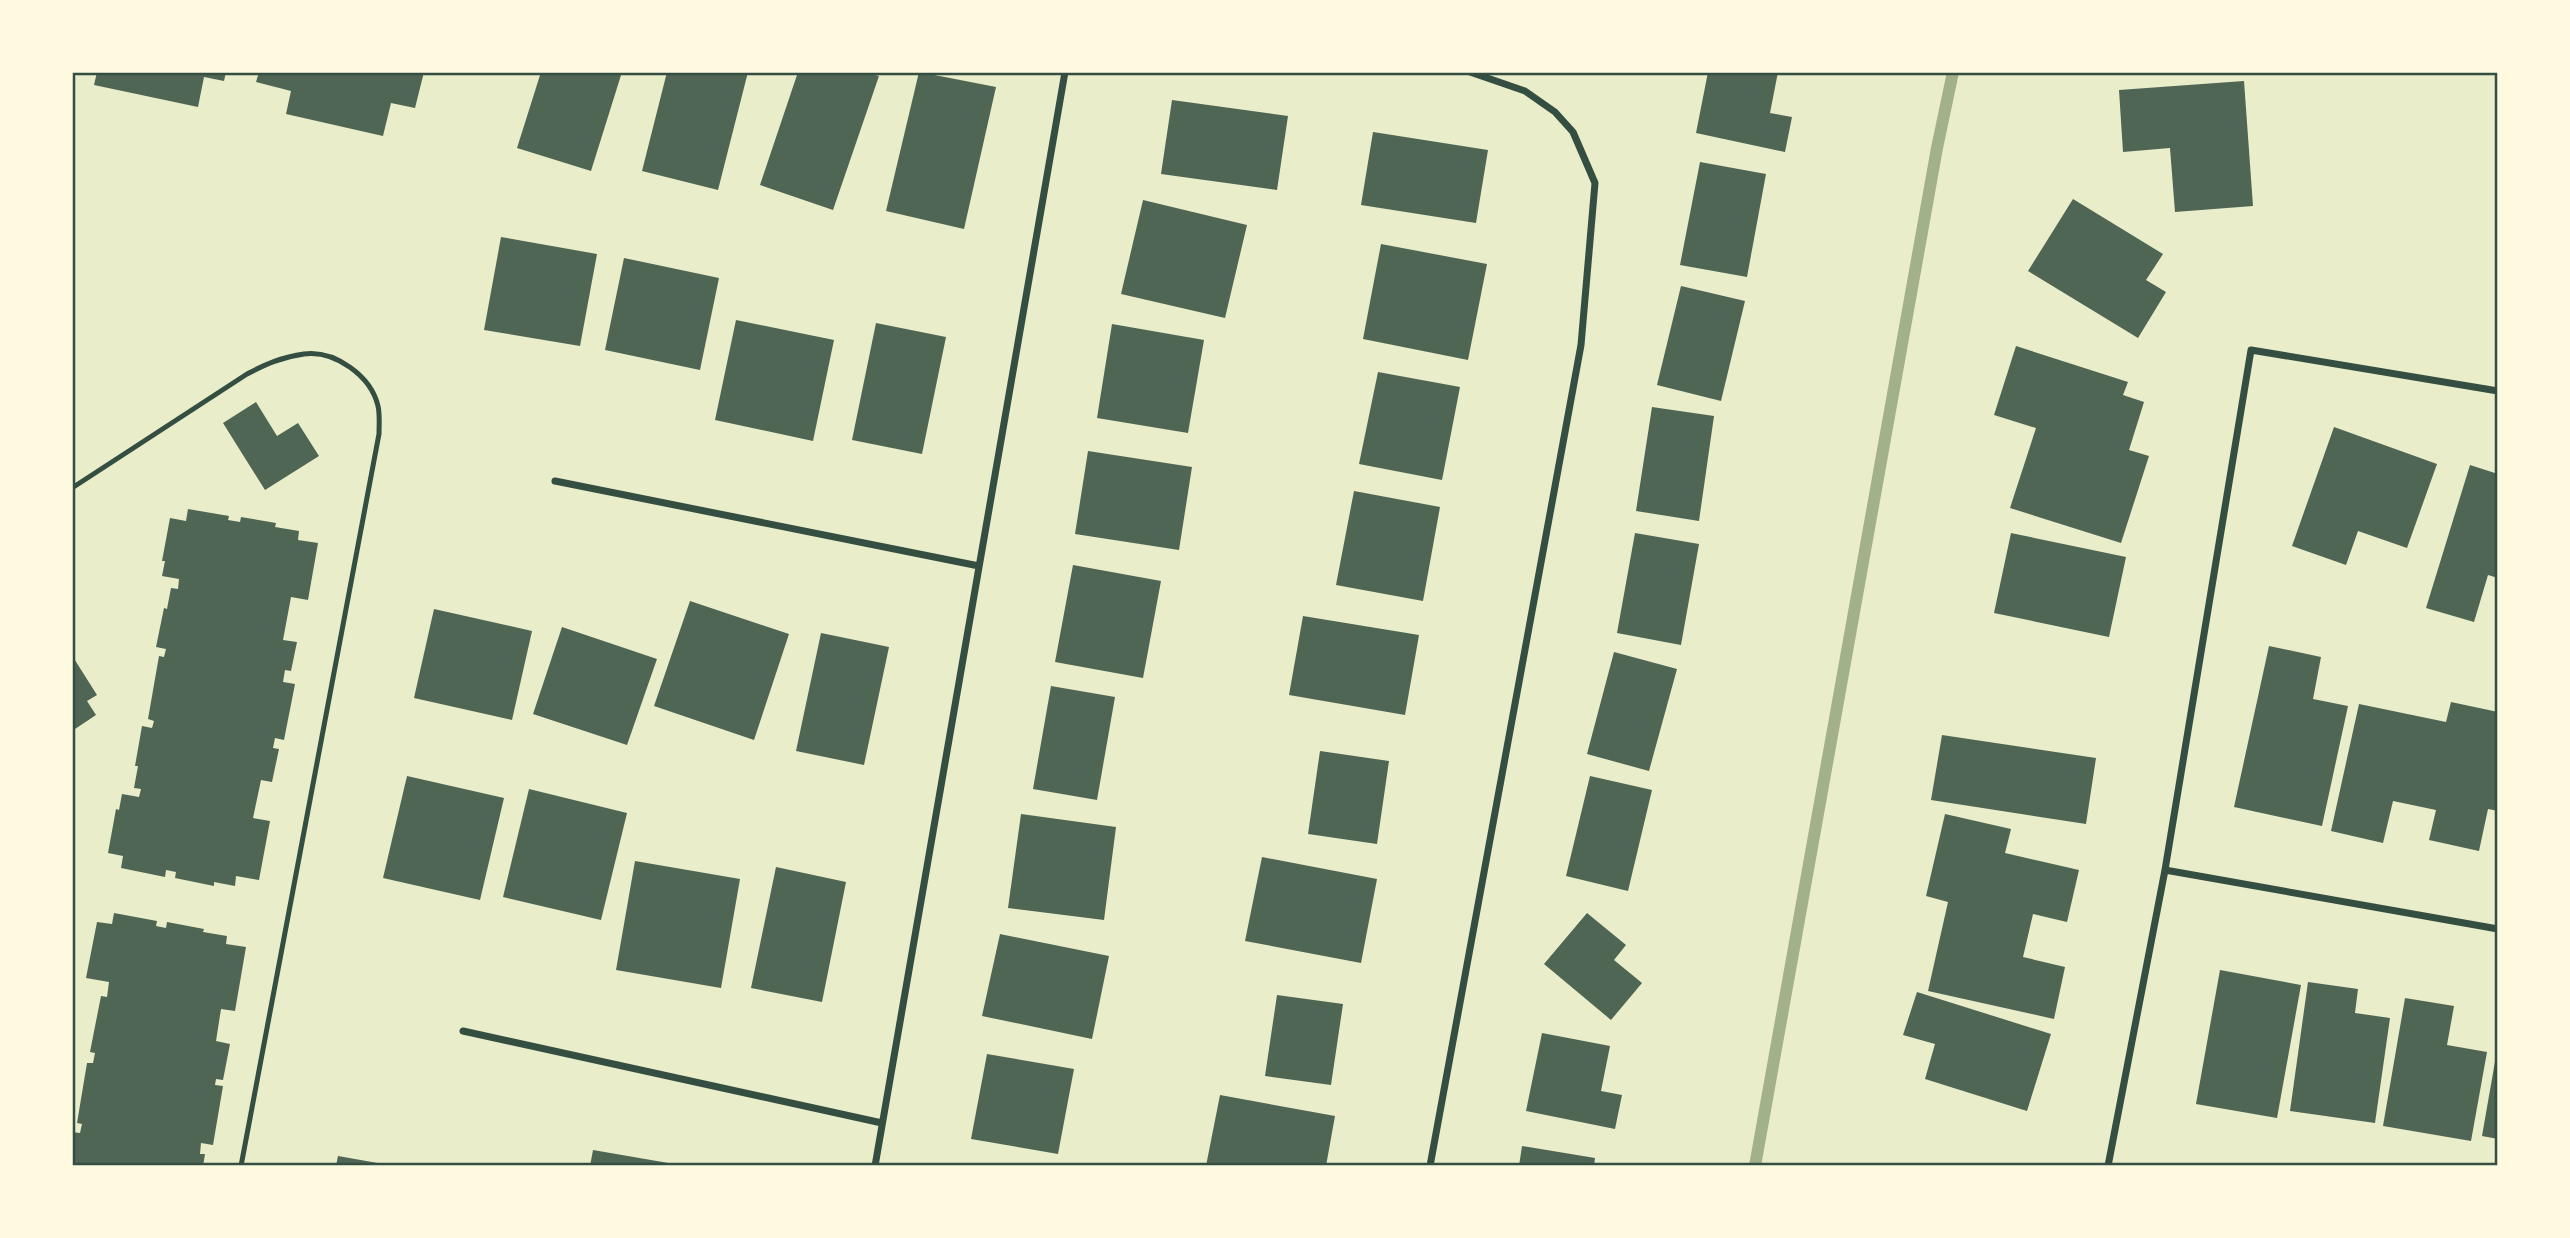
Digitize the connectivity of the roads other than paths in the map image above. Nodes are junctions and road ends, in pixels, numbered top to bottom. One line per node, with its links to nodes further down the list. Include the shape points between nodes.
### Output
1 (1065, 72): 6 (street)
2 (1470, 72): 13 (street, via 1525,91 1555,112 1573,132 1595,183 1581,345)
3 (2498, 391): 7 (street, via 2251,350)
4 (555, 481): 6 (street)
5 (72, 488): 11 (lane, via 274,360 307,354 340,361 366,378 379,407 379,433)
6 (979, 566): 10 (street)
7 (2165, 870): 8 (street); 14 (street)
8 (2498, 929)
9 (463, 1031): 10 (street)
10 (883, 1123): 12 (street)
11 (241, 1166)
12 (875, 1166)
13 (1430, 1166)
14 (2108, 1166)

